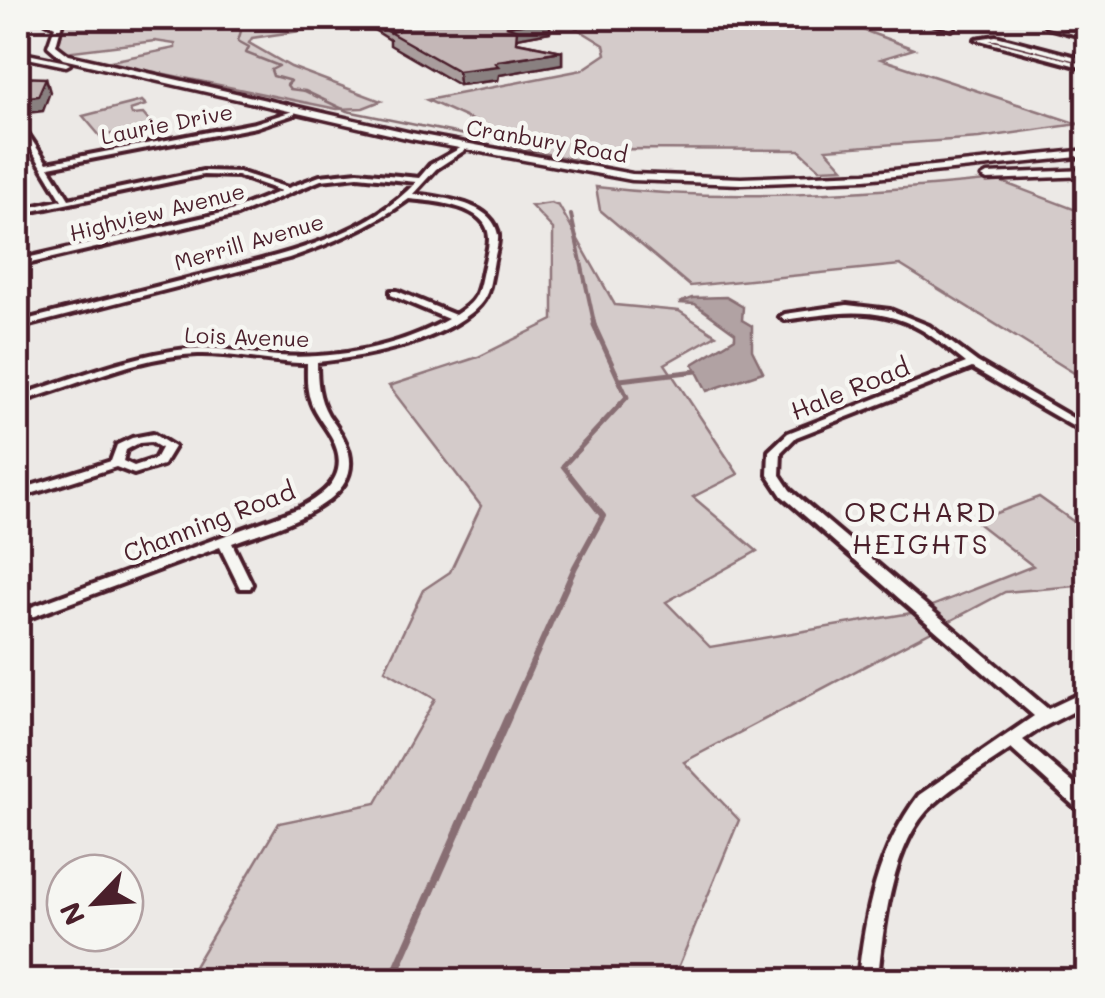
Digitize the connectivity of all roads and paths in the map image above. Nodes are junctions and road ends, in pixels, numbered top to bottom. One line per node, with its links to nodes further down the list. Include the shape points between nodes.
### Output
1 (43, 18): 8 (main road, via 59,25)
2 (596, 18): 3 (street)
3 (627, 18)
4 (919, 18): 6 (street)
5 (1050, 18): 7 (street, via 1050,26)
6 (951, 27)
7 (1088, 37)
8 (52, 46): 9 (main road); 13 (main road, Cranbury Road, via 85,62)
9 (18, 54): 11 (main road, Cranbury Road)
10 (1084, 65): 10 (street, via 996,38 980,39)
11 (293, 113): 13 (main road, Cranbury Road); 16 (street, Laurie Drive)
12 (25, 134): 16 (street)
13 (463, 149): 17 (main road, Cranbury Road, via 686,180); 20 (street, Merrill Avenue); 21 (main road, Cranbury Road, via 560,174 669,186)
14 (1088, 153): 17 (main road, Cranbury Road)
15 (1088, 161): 18 (main road, Cranbury Road)
16 (47, 164): 24 (street)
17 (1008, 164): 18 (main road)
18 (1056, 165): 19 (main road); 21 (main road, Cranbury Road)
19 (1088, 172): 21 (main road)
20 (420, 180): 22 (street, Highview Avenue, via 347,174); 23 (street, Merrill Avenue)
21 (921, 180)
22 (284, 190): 24 (street, via 212,172); 26 (street, Highview Avenue, via 234,213)
23 (407, 196): 29 (street, Lois Avenue, via 456,203 491,226 487,286 477,304); 30 (street, Merrill Avenue, via 368,223 304,250)
24 (67, 202): 25 (street)
25 (18, 212)
26 (18, 263)
27 (394, 294): 29 (street)
28 (785, 316): 32 (street, via 847,308 887,312 926,328)
29 (454, 318): 31 (street, Lois Avenue, via 414,337)
30 (18, 326)
31 (312, 360): 33 (street, Lois Avenue, via 182,353); 37 (street, Channing Road, via 315,406 346,459 341,480 308,509)
32 (973, 364): 34 (street); 41 (street, Hale Road, via 792,435 775,452 774,475 786,494)
33 (18, 399)
34 (1088, 432)
35 (116, 463): 36 (street)
36 (18, 494)
37 (224, 541): 38 (street); 39 (street, Channing Road)
38 (245, 584)
39 (18, 617)
40 (1088, 696): 41 (street)
41 (1047, 718): 42 (street)
42 (1012, 740): 43 (street); 44 (street, via 913,815 886,874)
43 (1088, 806)
44 (868, 980)

